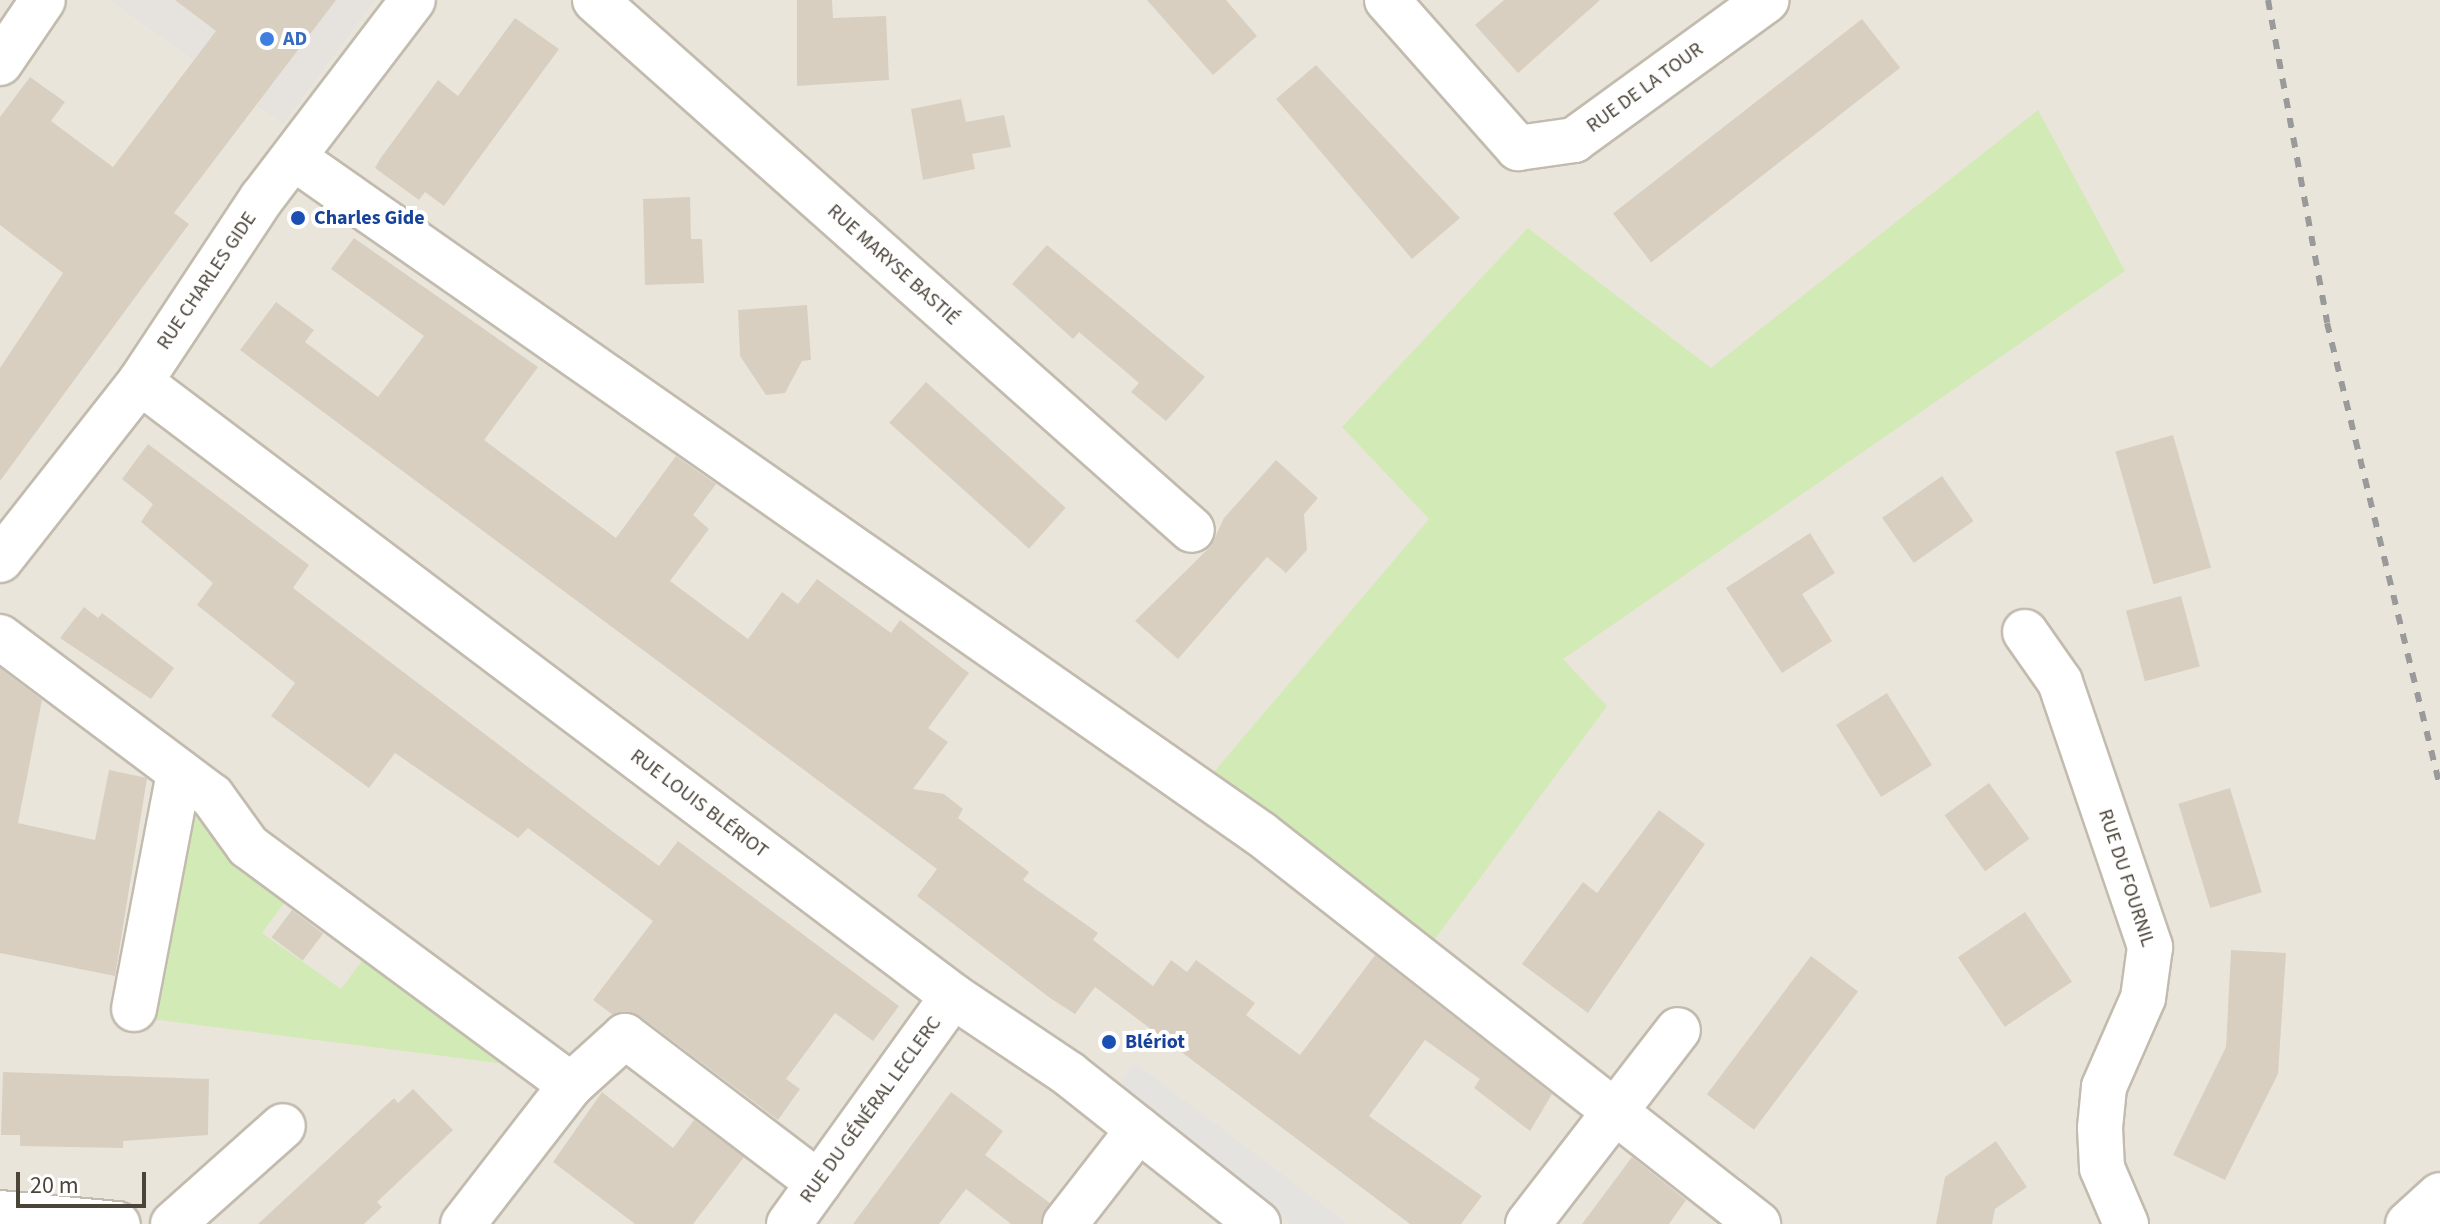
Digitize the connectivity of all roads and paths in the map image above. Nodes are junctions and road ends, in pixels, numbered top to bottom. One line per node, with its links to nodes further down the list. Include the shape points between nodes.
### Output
1 (43, 0): 6 (street)
2 (413, 0): 7 (street, RUE CHARLES GIDE)
3 (595, 0): 9 (street, RUE MARYSE BASTIÉ)
4 (1387, 0): 5 (street, RUE DE LA TOUR, via 1518,148 1574,140)
5 (1767, 0)
6 (0, 63)
7 (294, 158): 8 (street, RUE CHARLES GIDE); 18 (street, via 1261,834)
8 (140, 382): 10 (street, RUE CHARLES GIDE); 14 (street, RUE LOUIS BLÉRIOT)
9 (1192, 530)
10 (0, 560)
11 (2025, 632): 32 (street, RUE DU FOURNIL, via 2060,682 2150,947 2143,998 2104,1087 2101,1114 2102,1168)
12 (0, 637): 13 (street)
13 (179, 772): 15 (street); 17 (street, via 212,796 248,846)
14 (953, 996): 20 (street, RUE LOUIS BLÉRIOT); 21 (street, RUE DU GÉNÉRAL LECLERC)
15 (134, 1009)
16 (1678, 1030): 18 (street)
17 (571, 1085): 21 (street, via 625,1036); 26 (street)
18 (1618, 1110): 30 (street); 31 (street)
19 (283, 1126): 25 (street)
20 (1139, 1129): 28 (street); 29 (street, RUE LOUIS BLÉRIOT)
21 (819, 1183): 27 (street, RUE DU GÉNÉRAL LECLERC)
22 (2440, 1195): 33 (street)
23 (0, 1213): 24 (street)
24 (117, 1224)
25 (173, 1224)
26 (463, 1224)
27 (789, 1224)
28 (1065, 1224)
29 (1258, 1224)
30 (1528, 1224)
31 (1758, 1224)
32 (2126, 1224)
33 (2408, 1224)

